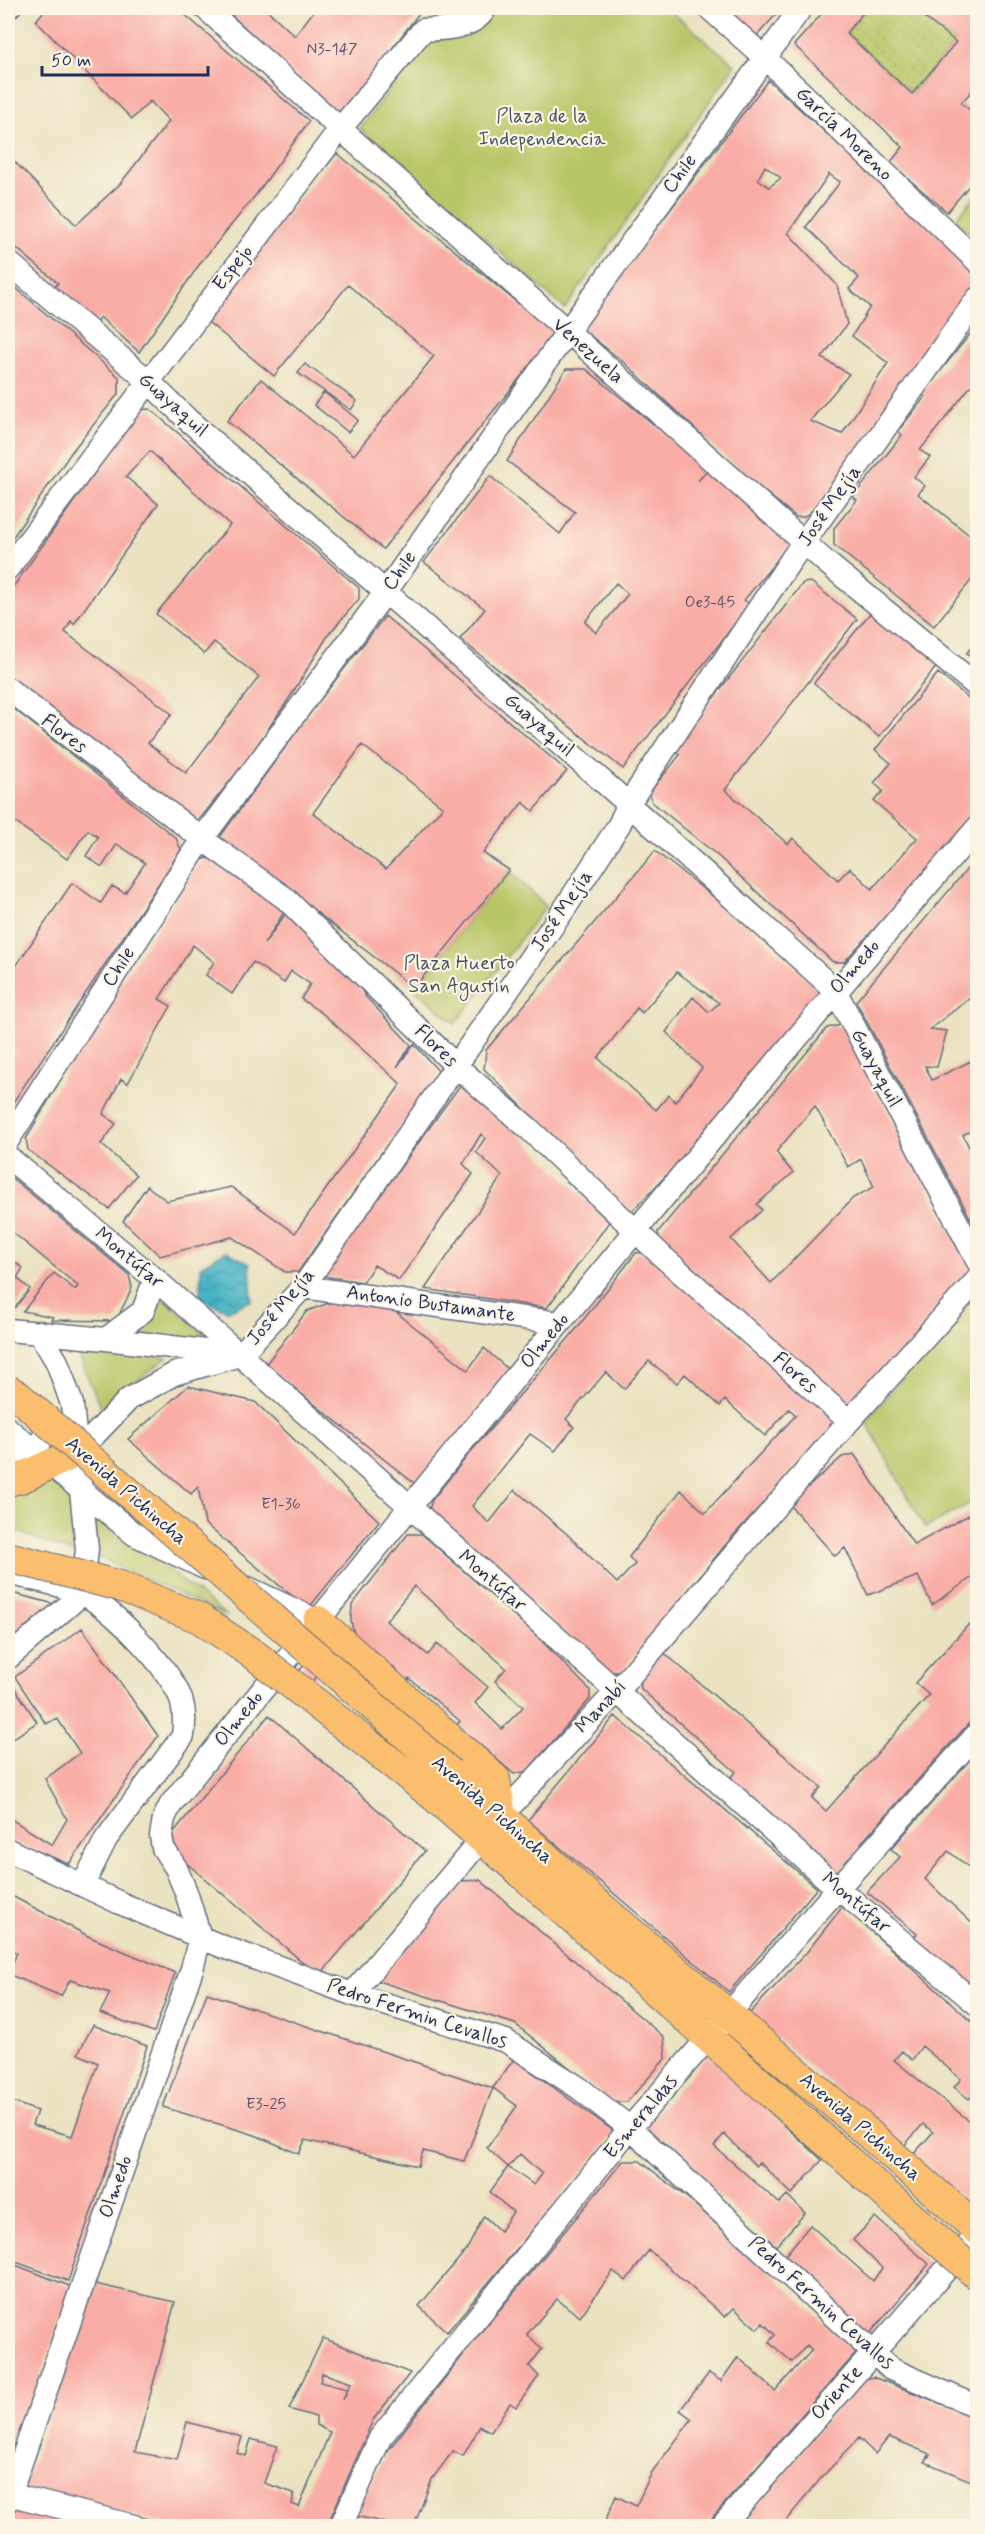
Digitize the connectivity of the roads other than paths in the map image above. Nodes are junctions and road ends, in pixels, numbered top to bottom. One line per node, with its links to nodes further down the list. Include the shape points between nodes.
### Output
1 (205, 8): 6 (street, Venezuela)
2 (485, 8): 6 (street, Espejo, via 482,14 455,28 423,30)
3 (709, 8): 5 (street, García Moreno)
4 (801, 8): 5 (street, Chile)
5 (764, 57): 8 (street, García Moreno); 10 (street, Chile)
6 (340, 129): 10 (street, Venezuela); 11 (street, Espejo)
7 (8, 262): 11 (street, Guayaquil)
8 (978, 262)
9 (978, 298): 12 (street, José Mejía)
10 (567, 332): 12 (street, Venezuela); 14 (street, Chile)
11 (147, 380): 13 (street, Espejo); 14 (street, Guayaquil, via 187,419)
12 (804, 542): 15 (street, Venezuela); 17 (street, José Mejía)
13 (8, 568)
14 (387, 590): 17 (street, Guayaquil); 19 (street, Chile)
15 (978, 687)
16 (8, 689): 19 (street, Flores)
17 (629, 803): 20 (street, Guayaquil); 21 (street, José Mejía, via 566,908)
18 (978, 827): 20 (street, Olmedo)
19 (202, 839): 21 (street, Flores, via 285,897); 22 (street, Chile)
20 (835, 990): 24 (street, Olmedo); 25 (street, Guayaquil)
21 (456, 1066): 24 (street, Flores, via 527,1127); 28 (street, José Mejía)
22 (8, 1140)
23 (8, 1156): 26 (street, Montúfar)
24 (636, 1232): 29 (street, Olmedo); 36 (street, Flores)
25 (978, 1262)
26 (155, 1279): 32 (street, via 142,1311); 33 (street, Montúfar)
27 (978, 1279): 36 (street, Manabí)
28 (303, 1287): 29 (street, Antonio Bustamante); 33 (street, José Mejía)
29 (559, 1323): 43 (street, Olmedo)
30 (8, 1330): 31 (street)
31 (39, 1332): 32 (street); 34 (street)
32 (106, 1339): 33 (street)
33 (240, 1356): 38 (street, José Mejía, via 174,1374 129,1399); 43 (street, Montúfar)
34 (61, 1376): 38 (street, via 72,1404); 39 (street, via 59,1419)
35 (8, 1390): 51 (main road, Avenida Pichincha, bridge)
36 (849, 1421): 49 (street, Manabí)
37 (8, 1429): 39 (street)
38 (79, 1451): 39 (main road); 42 (street)
39 (42, 1458): 40 (street); 41 (main road); 42 (street)
40 (8, 1460)
41 (8, 1481)
42 (82, 1491): 46 (street, via 87,1549); 47 (street, via 134,1534)
43 (410, 1508): 47 (street, Olmedo); 49 (street, Montúfar)
44 (8, 1557): 51 (main road, Avenida Pichincha, bridge, via 120,1586 200,1618)
45 (8, 1574): 46 (street)
46 (82, 1594): 48 (street); 56 (street, via 122,1624 156,1659 178,1693 186,1717 183,1736 106,1839)
47 (318, 1620): 52 (main road, via 495,1779); 55 (street, Olmedo, via 171,1804 161,1836 163,1848)
48 (8, 1658)
49 (617, 1691): 52 (street, Manabí); 57 (street, Montúfar)
50 (978, 1733): 57 (street, Esmeraldas)
51 (442, 1785): 52 (main road, Avenida Pichincha); 53 (main road, Avenida Pichincha)
52 (501, 1816): 53 (street, Manabí); 62 (main road, Avenida Pichincha, via 589,1897)
53 (482, 1838): 60 (street, Manabí); 63 (main road, Avenida Pichincha)
54 (8, 1850): 56 (street, Pedro Fermin Cevallos)
55 (179, 1874): 58 (street, via 175,1907 169,1915); 59 (street, Olmedo)
56 (83, 1886): 58 (street, Pedro Fermin Cevallos)
57 (838, 1888): 61 (street, Montúfar); 62 (street, Esmeraldas)
58 (158, 1919): 59 (street, Pedro Fermin Cevallos)
59 (200, 1937): 60 (street, Pedro Fermin Cevallos); 69 (street, Olmedo)
60 (352, 1994): 64 (street, Pedro Fermin Cevallos, via 506,2040 579,2088)
61 (978, 2005)
62 (729, 2014): 63 (street, Esmeraldas); 65 (main road, Avenida Pichincha)
63 (708, 2039): 64 (street, Esmeraldas); 66 (main road, Avenida Pichincha, bridge)
64 (630, 2128): 67 (street, Pedro Fermin Cevallos); 71 (street, Esmeraldas, via 380,2438)
65 (978, 2231): 67 (street, Oriente)
66 (978, 2276)
67 (873, 2353): 68 (street, Pedro Fermin Cevallos, via 891,2369); 72 (street, Oriente)
68 (978, 2407)
69 (8, 2496): 70 (street)
70 (134, 2526)
71 (341, 2526)
72 (722, 2526)

